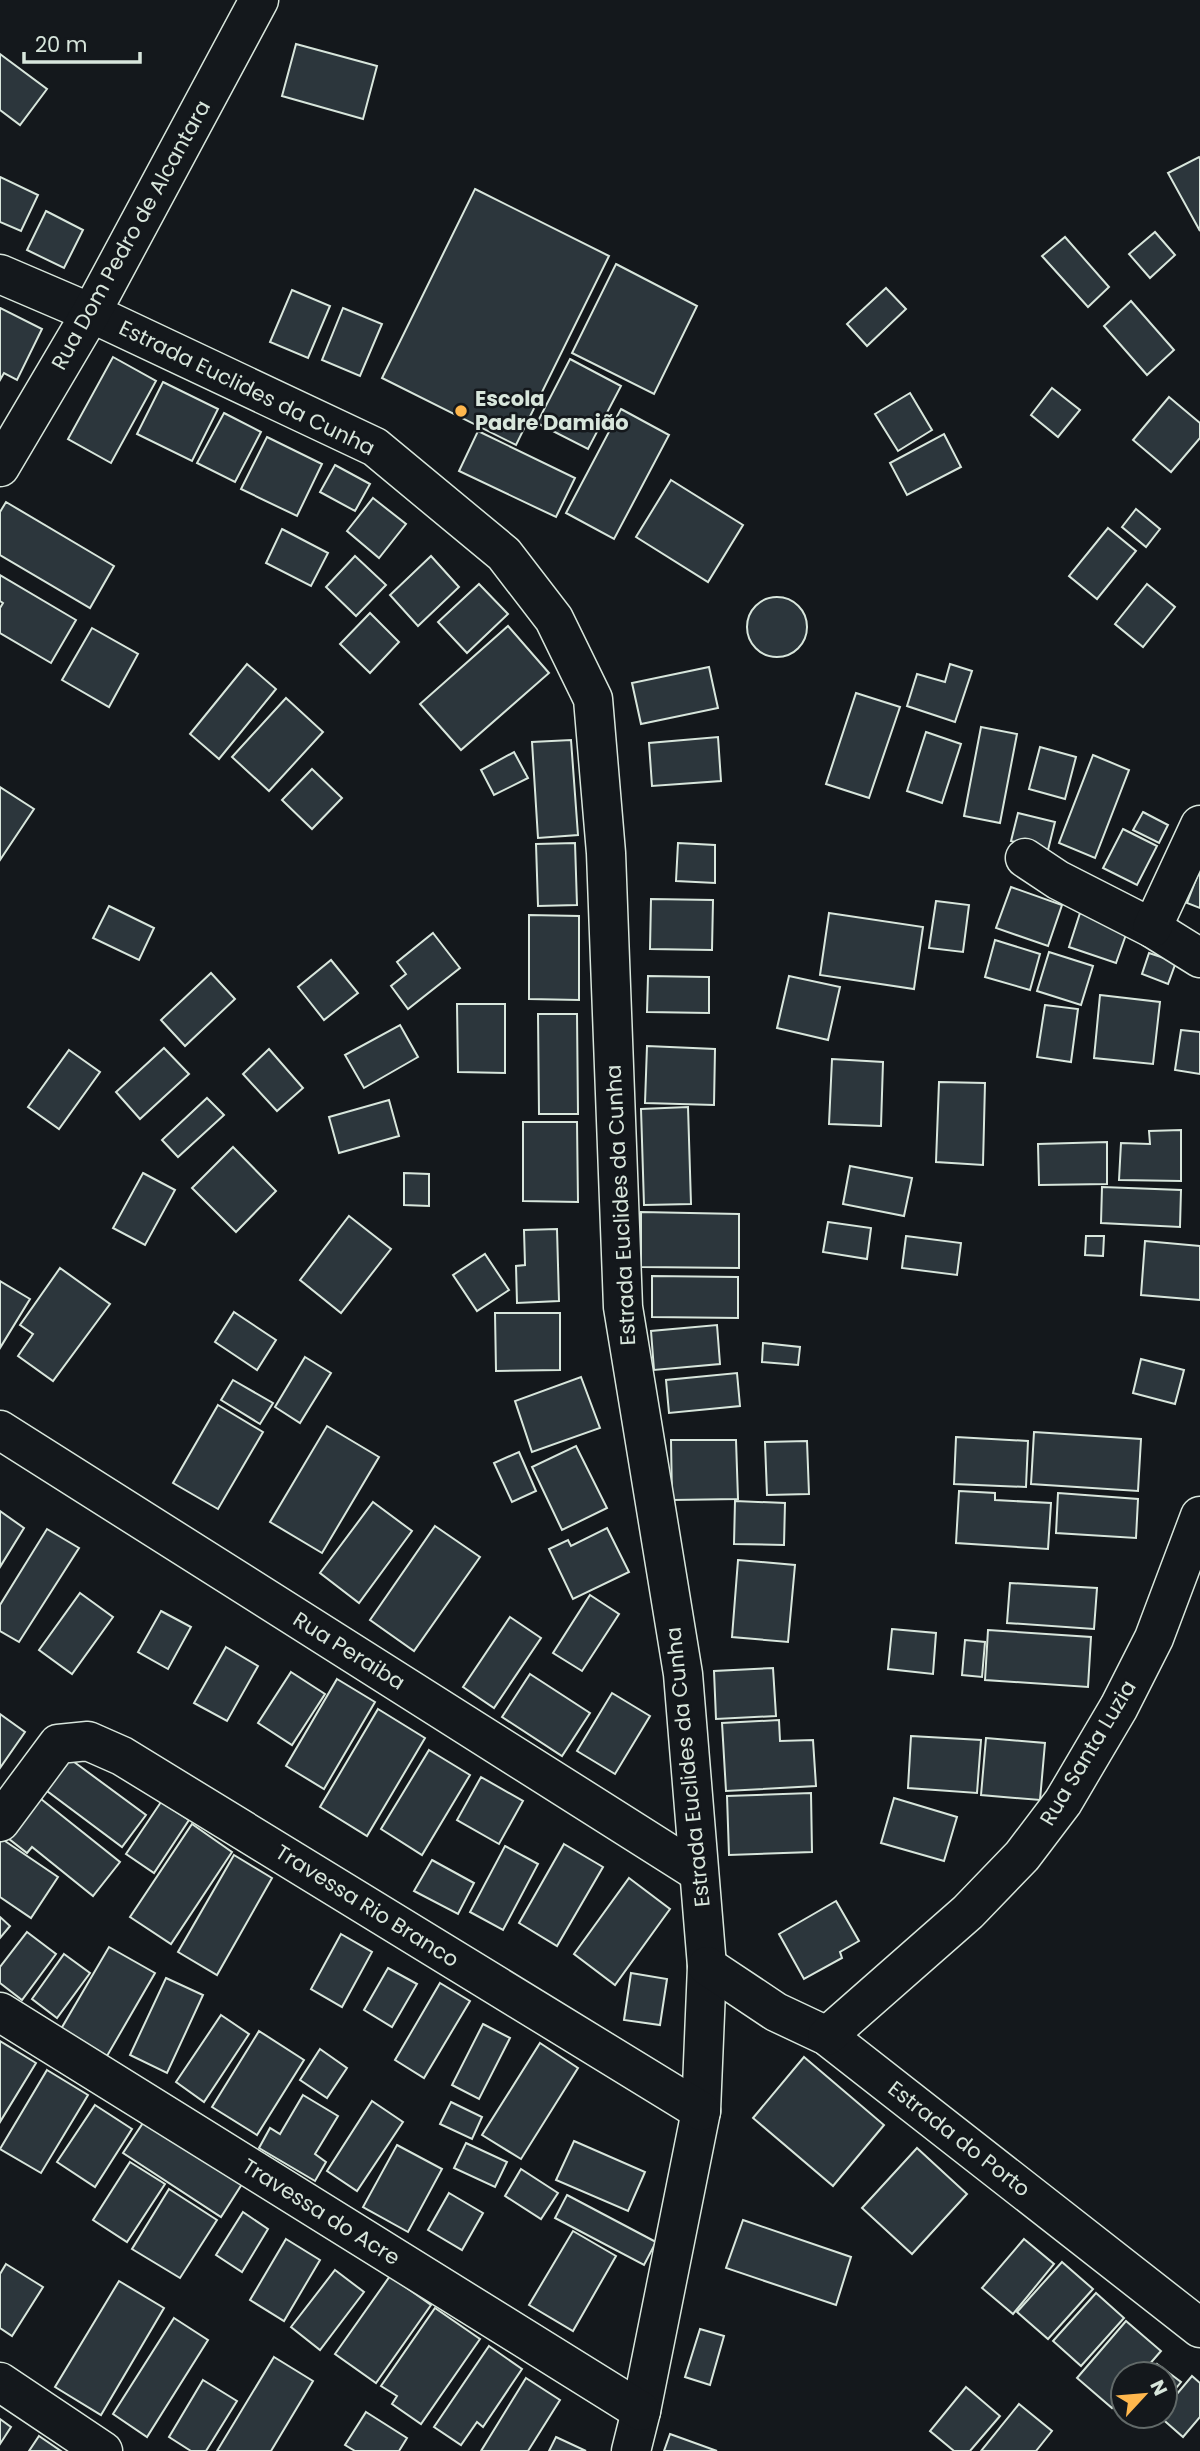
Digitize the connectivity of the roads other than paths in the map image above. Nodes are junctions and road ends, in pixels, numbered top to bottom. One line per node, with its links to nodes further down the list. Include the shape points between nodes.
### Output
1 (259, 0): 3 (street, Rua Dom Pedro de Alcantara)
2 (0, 274): 3 (street, Estrada Euclides da Cunha)
3 (92, 313): 4 (street, Rua Dom Pedro de Alcantara); 12 (street, Estrada Euclides da Cunha, via 375,447 504,554 554,619 593,699 606,853 623,1307 683,1674)
4 (0, 467)
5 (1200, 825): 7 (street)
6 (1025, 858): 7 (street)
7 (1152, 928): 8 (street)
8 (1200, 958)
9 (0, 1430): 12 (street, Rua Peraiba)
10 (1200, 1516): 15 (street, Rua Santa Luzia, via 1154,1638 1063,1802 1022,1856 968,1912)
11 (0, 1822): 16 (street, Travessa Rio Branco, via 58,1744 88,1741 122,1756)
12 (698, 1872): 13 (street, Estrada Euclides da Cunha)
13 (707, 1966): 15 (street, Estrada do Porto, via 776,2012); 16 (street, Estrada Euclides da Cunha)
14 (0, 2012): 19 (street, Travessa do Acre)
15 (827, 2036): 17 (street, Estrada do Porto)
16 (701, 2110): 19 (street, Estrada Euclides da Cunha)
17 (1200, 2328)
18 (0, 2382): 20 (street)
19 (641, 2411): 21 (street, Estrada Euclides da Cunha)
20 (103, 2451)
21 (631, 2451)

